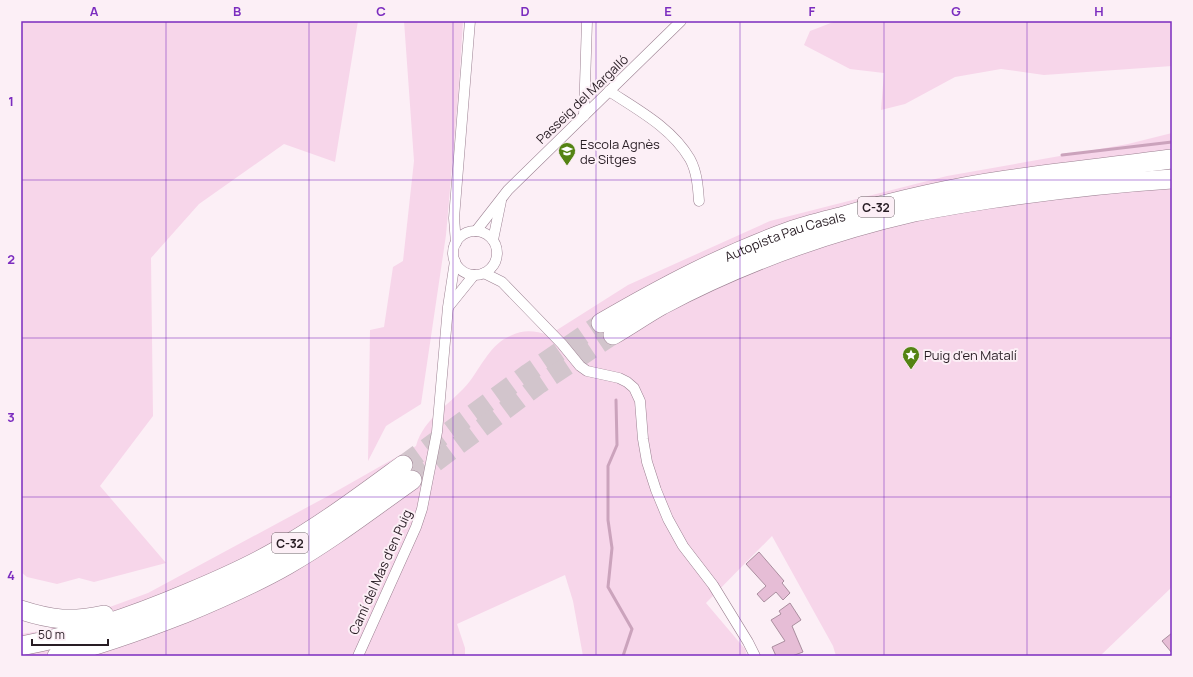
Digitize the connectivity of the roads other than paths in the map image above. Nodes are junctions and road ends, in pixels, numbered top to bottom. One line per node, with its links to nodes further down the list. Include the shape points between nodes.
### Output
1 (470, 21): 10 (street)
2 (587, 21): 5 (street)
3 (681, 21): 4 (street, Passeig del Margalló)
4 (609, 92): 5 (street, Passeig del Margalló); 9 (street, via 656,122 674,138 690,159 697,180)
5 (584, 116): 8 (street, Passeig del Margalló)
6 (1172, 159): 7 (highway, Autopista Pau Casals / C-32, via 1006,180 919,196 794,230 702,268 652,293 607,329 762,259 797,246 915,212 1034,192)
7 (1172, 179)
8 (501, 197): 11 (street, Passeig del Margalló); 12 (street)
9 (699, 201)
10 (454, 218): 11 (street); 13 (street)
11 (471, 232): 12 (street, via 484,233); 13 (street, via 461,236)
12 (493, 240): 15 (street, via 497,250)
13 (456, 243): 14 (street, via 453,252)
14 (455, 261): 17 (street, via 462,271); 19 (street, Camí del Mas d'en Puig)
15 (495, 263): 16 (street); 18 (street)
16 (484, 273): 17 (street); 18 (street)
17 (474, 275): 19 (street)
18 (502, 282): 27 (street, via 580,366 587,371 619,378 634,388 640,402 647,462 668,519 683,546 713,585)
19 (448, 307): 26 (street, Camí del Mas d'en Puig, via 437,432 422,509)
20 (219, 599): 21 (highway, C-32, via 310,552 408,472 232,575); 24 (highway, C-32, via 95,646); 25 (highway, via 190,619)
21 (166, 603): 22 (highway, via 85,619 65,620); 23 (highway, C-32, via 55,640)
22 (21, 610)
23 (21, 646)
24 (57, 656)
25 (92, 656)
26 (358, 656)
27 (755, 656)

